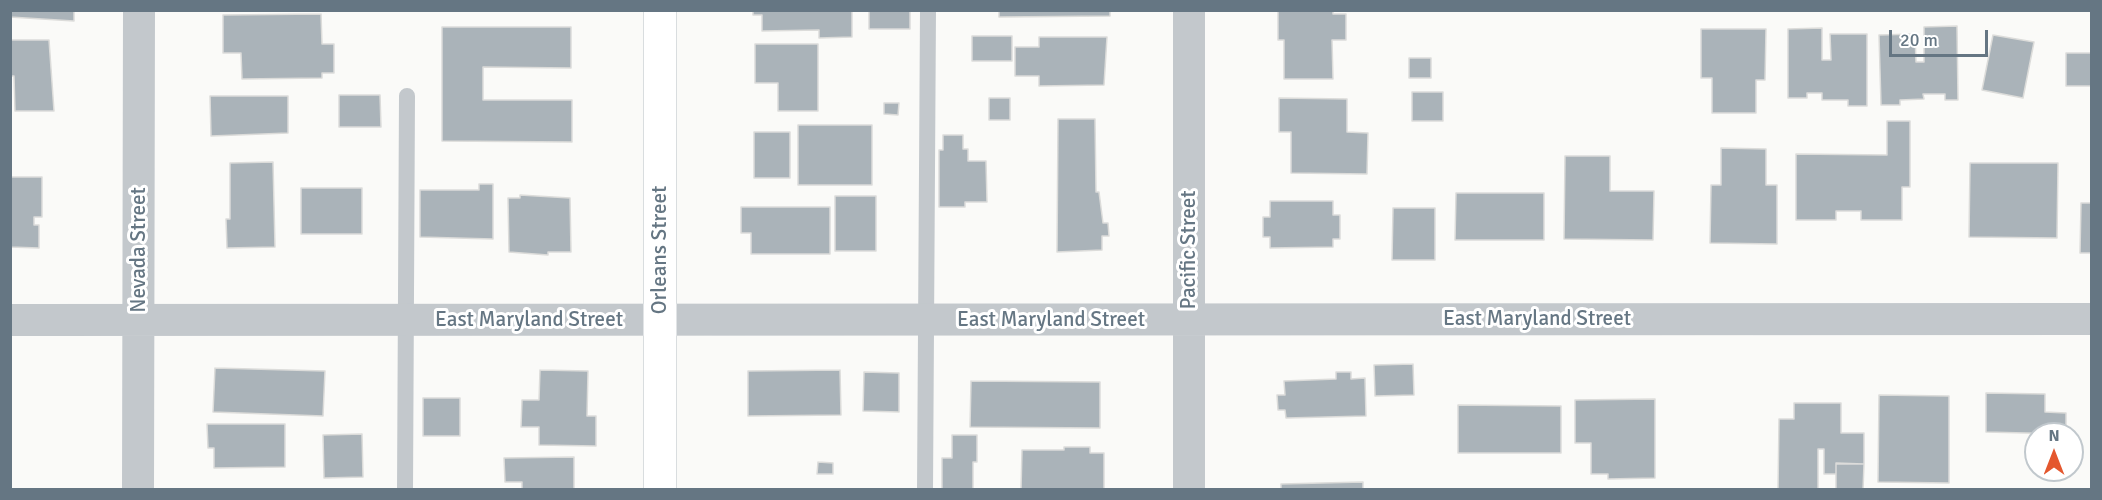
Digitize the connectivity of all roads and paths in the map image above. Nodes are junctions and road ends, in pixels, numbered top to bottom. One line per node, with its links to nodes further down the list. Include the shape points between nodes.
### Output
1 (139, 10): 11 (street, Nevada Street)
2 (660, 10): 8 (main road, Orleans Street)
3 (928, 10): 9 (lane)
4 (1189, 10): 6 (street, Pacific Street)
5 (406, 96): 12 (lane)
6 (1189, 319): 7 (street, East Maryland Street); 9 (street, East Maryland Street); 17 (street, Pacific Street)
7 (2091, 319)
8 (660, 320): 9 (street, East Maryland Street); 12 (street, East Maryland Street); 15 (main road, Orleans Street)
9 (926, 320): 16 (lane)
10 (10, 321): 11 (street, East Maryland Street)
11 (138, 321): 12 (street, East Maryland Street); 13 (street, Nevada Street)
12 (406, 321): 14 (lane)
13 (138, 489)
14 (405, 489)
15 (660, 489)
16 (925, 489)
17 (1189, 489)

